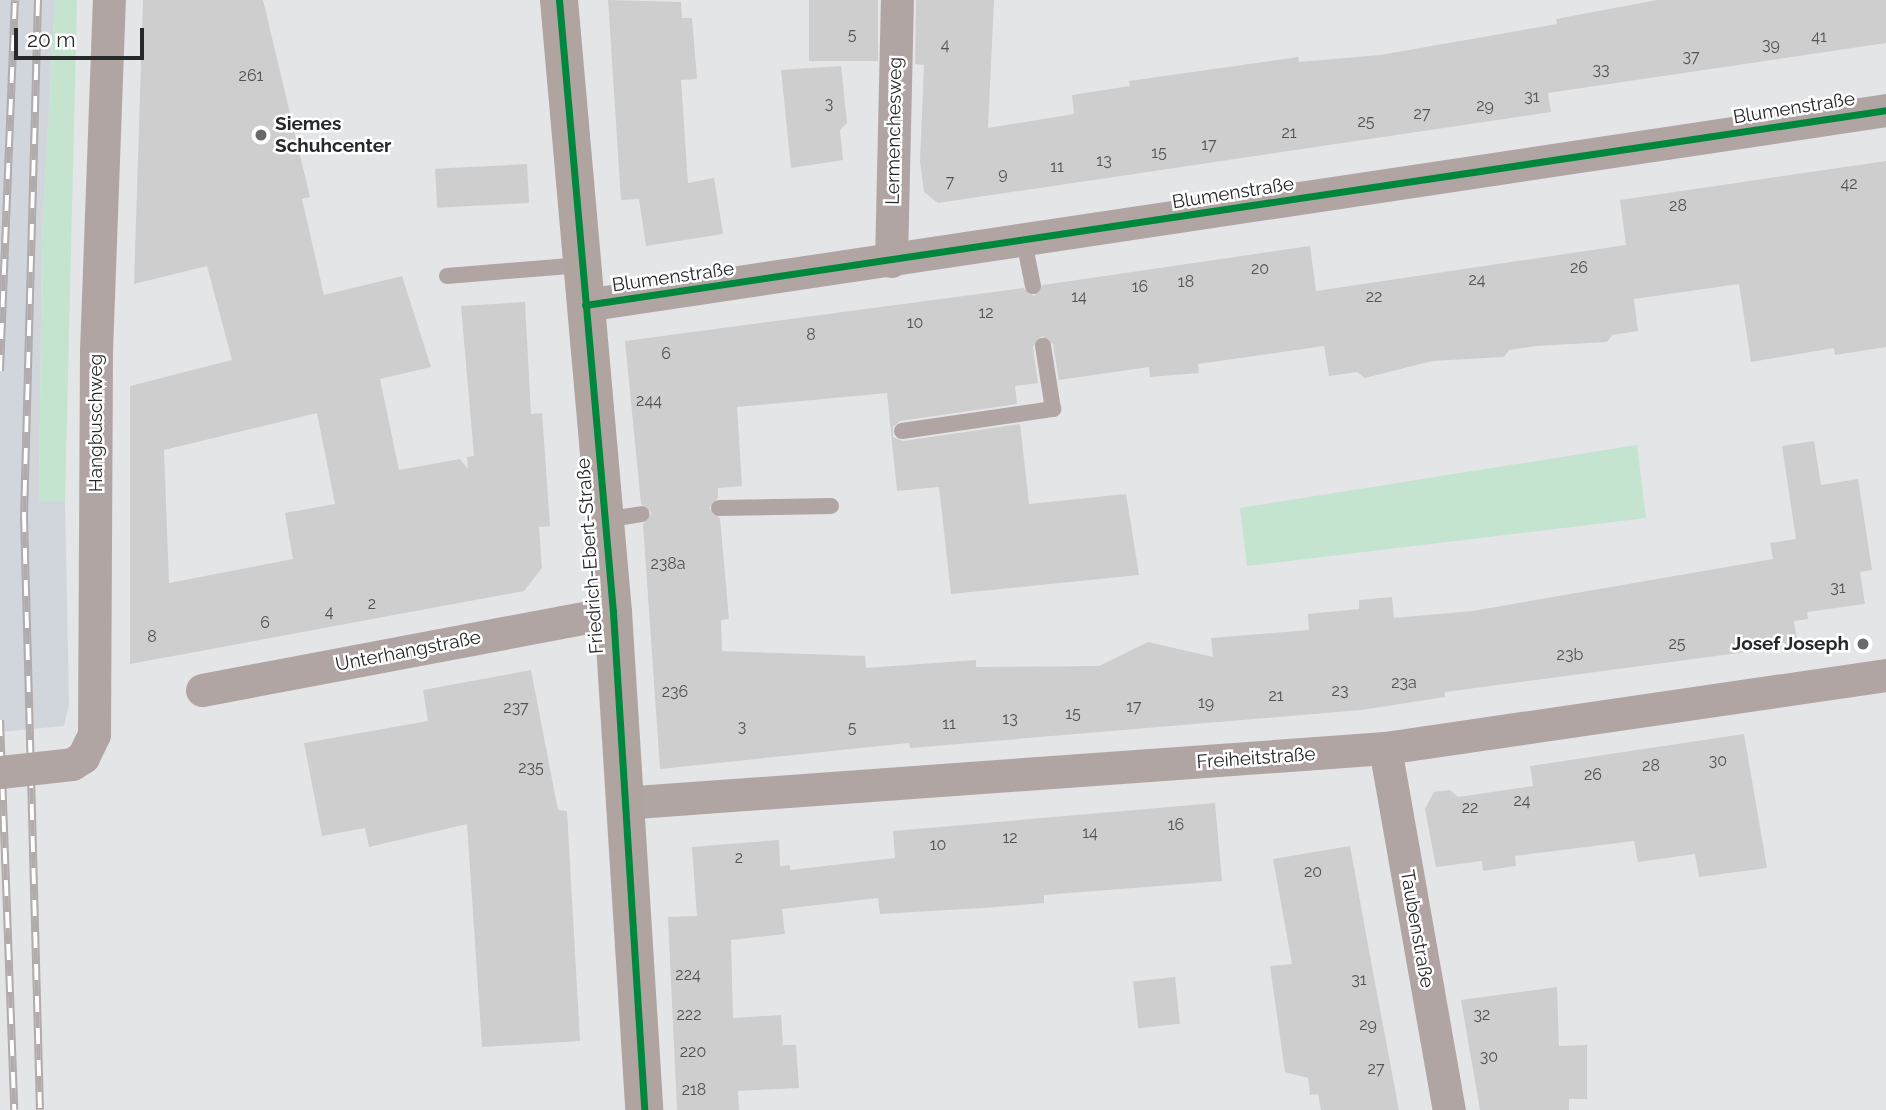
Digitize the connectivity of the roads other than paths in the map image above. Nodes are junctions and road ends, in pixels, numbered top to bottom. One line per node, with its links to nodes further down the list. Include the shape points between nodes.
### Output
1 (109, 0): 21 (street, Hangbuschweg, bridge, via 96,351 94,734 83,757 72,764)
2 (559, 0): 7 (main road, Friedrich-Ebert-Straße)
3 (897, 0): 6 (street, Lermenchesweg)
4 (1886, 110): 5 (street, Blumenstraße)
5 (1024, 241): 6 (street, Blumenstraße); 9 (lane)
6 (891, 261): 10 (street, Blumenstraße)
7 (582, 265): 8 (lane); 10 (main road, Friedrich-Ebert-Straße)
8 (447, 276)
9 (1033, 286)
10 (585, 305): 16 (main road, Friedrich-Ebert-Straße)
11 (1043, 346): 12 (lane, via 1053,409)
12 (902, 431)
13 (831, 506): 14 (lane)
14 (719, 509)
15 (642, 514): 16 (lane)
16 (604, 520): 17 (main road, Friedrich-Ebert-Straße)
17 (613, 612): 19 (street, Unterhangstraße); 22 (main road, Friedrich-Ebert-Straße)
18 (1886, 675): 20 (street, Freiheitstraße)
19 (202, 690)
20 (1385, 748): 22 (street, Freiheitstraße); 24 (street, Taubenstraße)
21 (0, 772)
22 (622, 803): 23 (main road, Friedrich-Ebert-Straße)
23 (644, 1110)
24 (1449, 1110)

